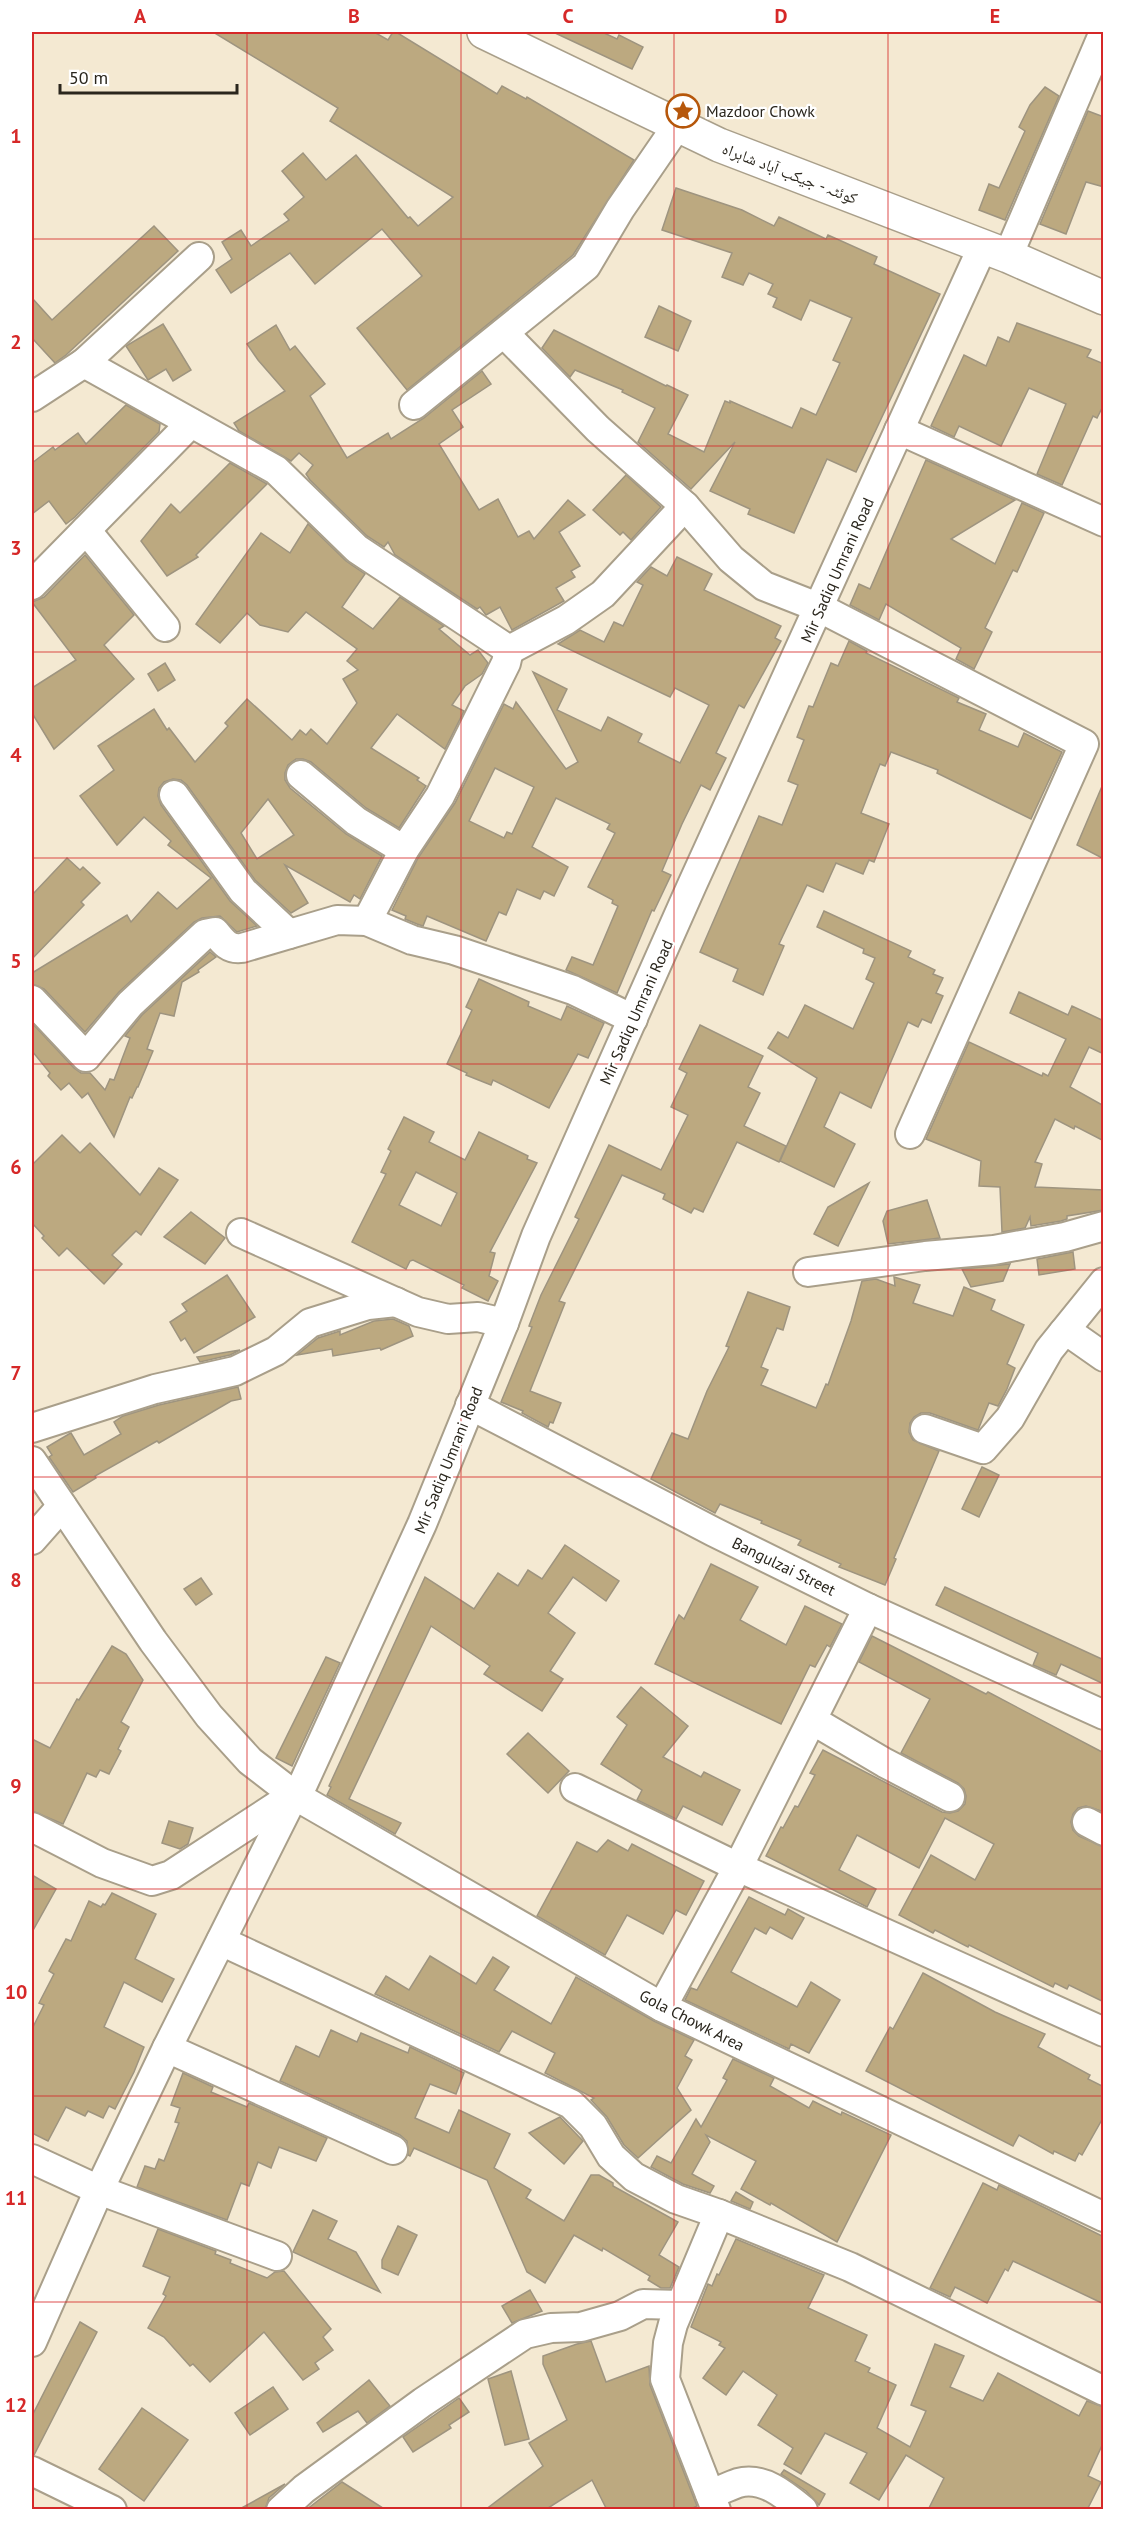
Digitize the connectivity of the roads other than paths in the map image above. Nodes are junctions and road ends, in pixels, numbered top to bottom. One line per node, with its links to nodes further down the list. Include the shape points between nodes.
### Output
1 (484, 32): 3 (highway, کوئٹہ - جیکب آباد شاہراہ)
2 (1104, 32): 4 (street, Mir Sadiq Umrani Road)
3 (677, 126): 4 (highway, کوئٹہ - جیکب آباد شاہراہ, via 719,146); 7 (street, via 586,266)
4 (996, 251): 6 (highway, کوئٹہ - جیکب آباد شاہراہ); 12 (street, Mir Sadiq Umrani Road)
5 (199, 257): 8 (street)
6 (1104, 298)
7 (504, 333): 10 (street); 13 (street, via 598,429)
8 (84, 363): 9 (street); 11 (street)
9 (32, 397)
10 (414, 405)
11 (191, 423): 15 (street); 19 (street, via 276,470 357,549)
12 (899, 430): 14 (street); 17 (street, Mir Sadiq Umrani Road)
13 (685, 506): 17 (street, via 730,559 764,586); 19 (street, via 603,594 566,620)
14 (1104, 522)
15 (86, 530): 16 (street); 18 (street)
16 (32, 585)
17 (819, 608): 26 (street, Mir Sadiq Umrani Road); 27 (street, via 1084,744)
18 (165, 627)
19 (509, 650): 22 (street, via 440,796)
20 (301, 775): 22 (street, via 356,821)
21 (174, 795): 24 (street, via 243,891)
22 (404, 850): 23 (street)
23 (367, 921): 24 (street, via 337,920); 26 (street, via 412,940 573,990)
24 (289, 934): 25 (street, via 233,949 215,932 205,934 130,1004 86,1057)
25 (32, 1000)
26 (633, 1019): 33 (street, Mir Sadiq Umrani Road, via 536,1236)
27 (910, 1134)
28 (1104, 1226): 30 (street, via 994,1250)
29 (241, 1233): 32 (street)
30 (808, 1272)
31 (1104, 1282): 34 (street)
32 (396, 1302): 33 (street, via 448,1319 478,1317); 37 (street, via 368,1305 310,1323 276,1351 235,1371 155,1389)
33 (504, 1323): 36 (street, Mir Sadiq Umrani Road)
34 (1063, 1333): 35 (street); 38 (street, via 1010,1418 984,1449)
35 (1104, 1357)
36 (470, 1405): 42 (street, Bangulzai Street); 46 (street, Mir Sadiq Umrani Road, via 422,1524)
37 (32, 1428)
38 (925, 1430)
39 (32, 1461): 40 (street, Gola Chowk Area)
40 (62, 1506): 41 (street); 46 (street, Gola Chowk Area, via 209,1716 250,1761)
41 (32, 1540)
42 (868, 1608): 43 (street, Bangulzai Street); 44 (street)
43 (1104, 1715)
44 (812, 1720): 47 (street); 49 (street)
45 (575, 1788): 49 (street)
46 (299, 1790): 48 (street, via 171,1875 152,1881 102,1863); 50 (street, Mir Sadiq Umrani Road); 51 (street, Gola Chowk Area)
47 (950, 1797)
48 (32, 1827)
49 (738, 1867): 51 (street); 52 (street)
50 (221, 1941): 53 (street, Mir Sadiq Umrani Road); 57 (street, via 571,2104 593,2126 611,2156 634,2177 676,2199)
51 (662, 2007): 58 (street, Gola Chowk Area)
52 (1104, 2032)
53 (167, 2048): 54 (street); 56 (street, Mir Sadiq Umrani Road)
54 (393, 2150)
55 (32, 2159): 56 (street)
56 (99, 2190): 59 (street); 61 (street, Mir Sadiq Umrani Road)
57 (719, 2214): 60 (street); 62 (street, via 850,2267)
58 (1104, 2217)
59 (277, 2256)
60 (680, 2305): 64 (street, via 668,2343 665,2379); 66 (street, via 643,2304 620,2316 581,2327 525,2334 423,2402)
61 (32, 2342)
62 (1104, 2391)
63 (32, 2471): 65 (street)
64 (713, 2502): 67 (street, via 737,2484 750,2482 781,2492)
65 (112, 2510)
66 (281, 2510)
67 (803, 2510)

